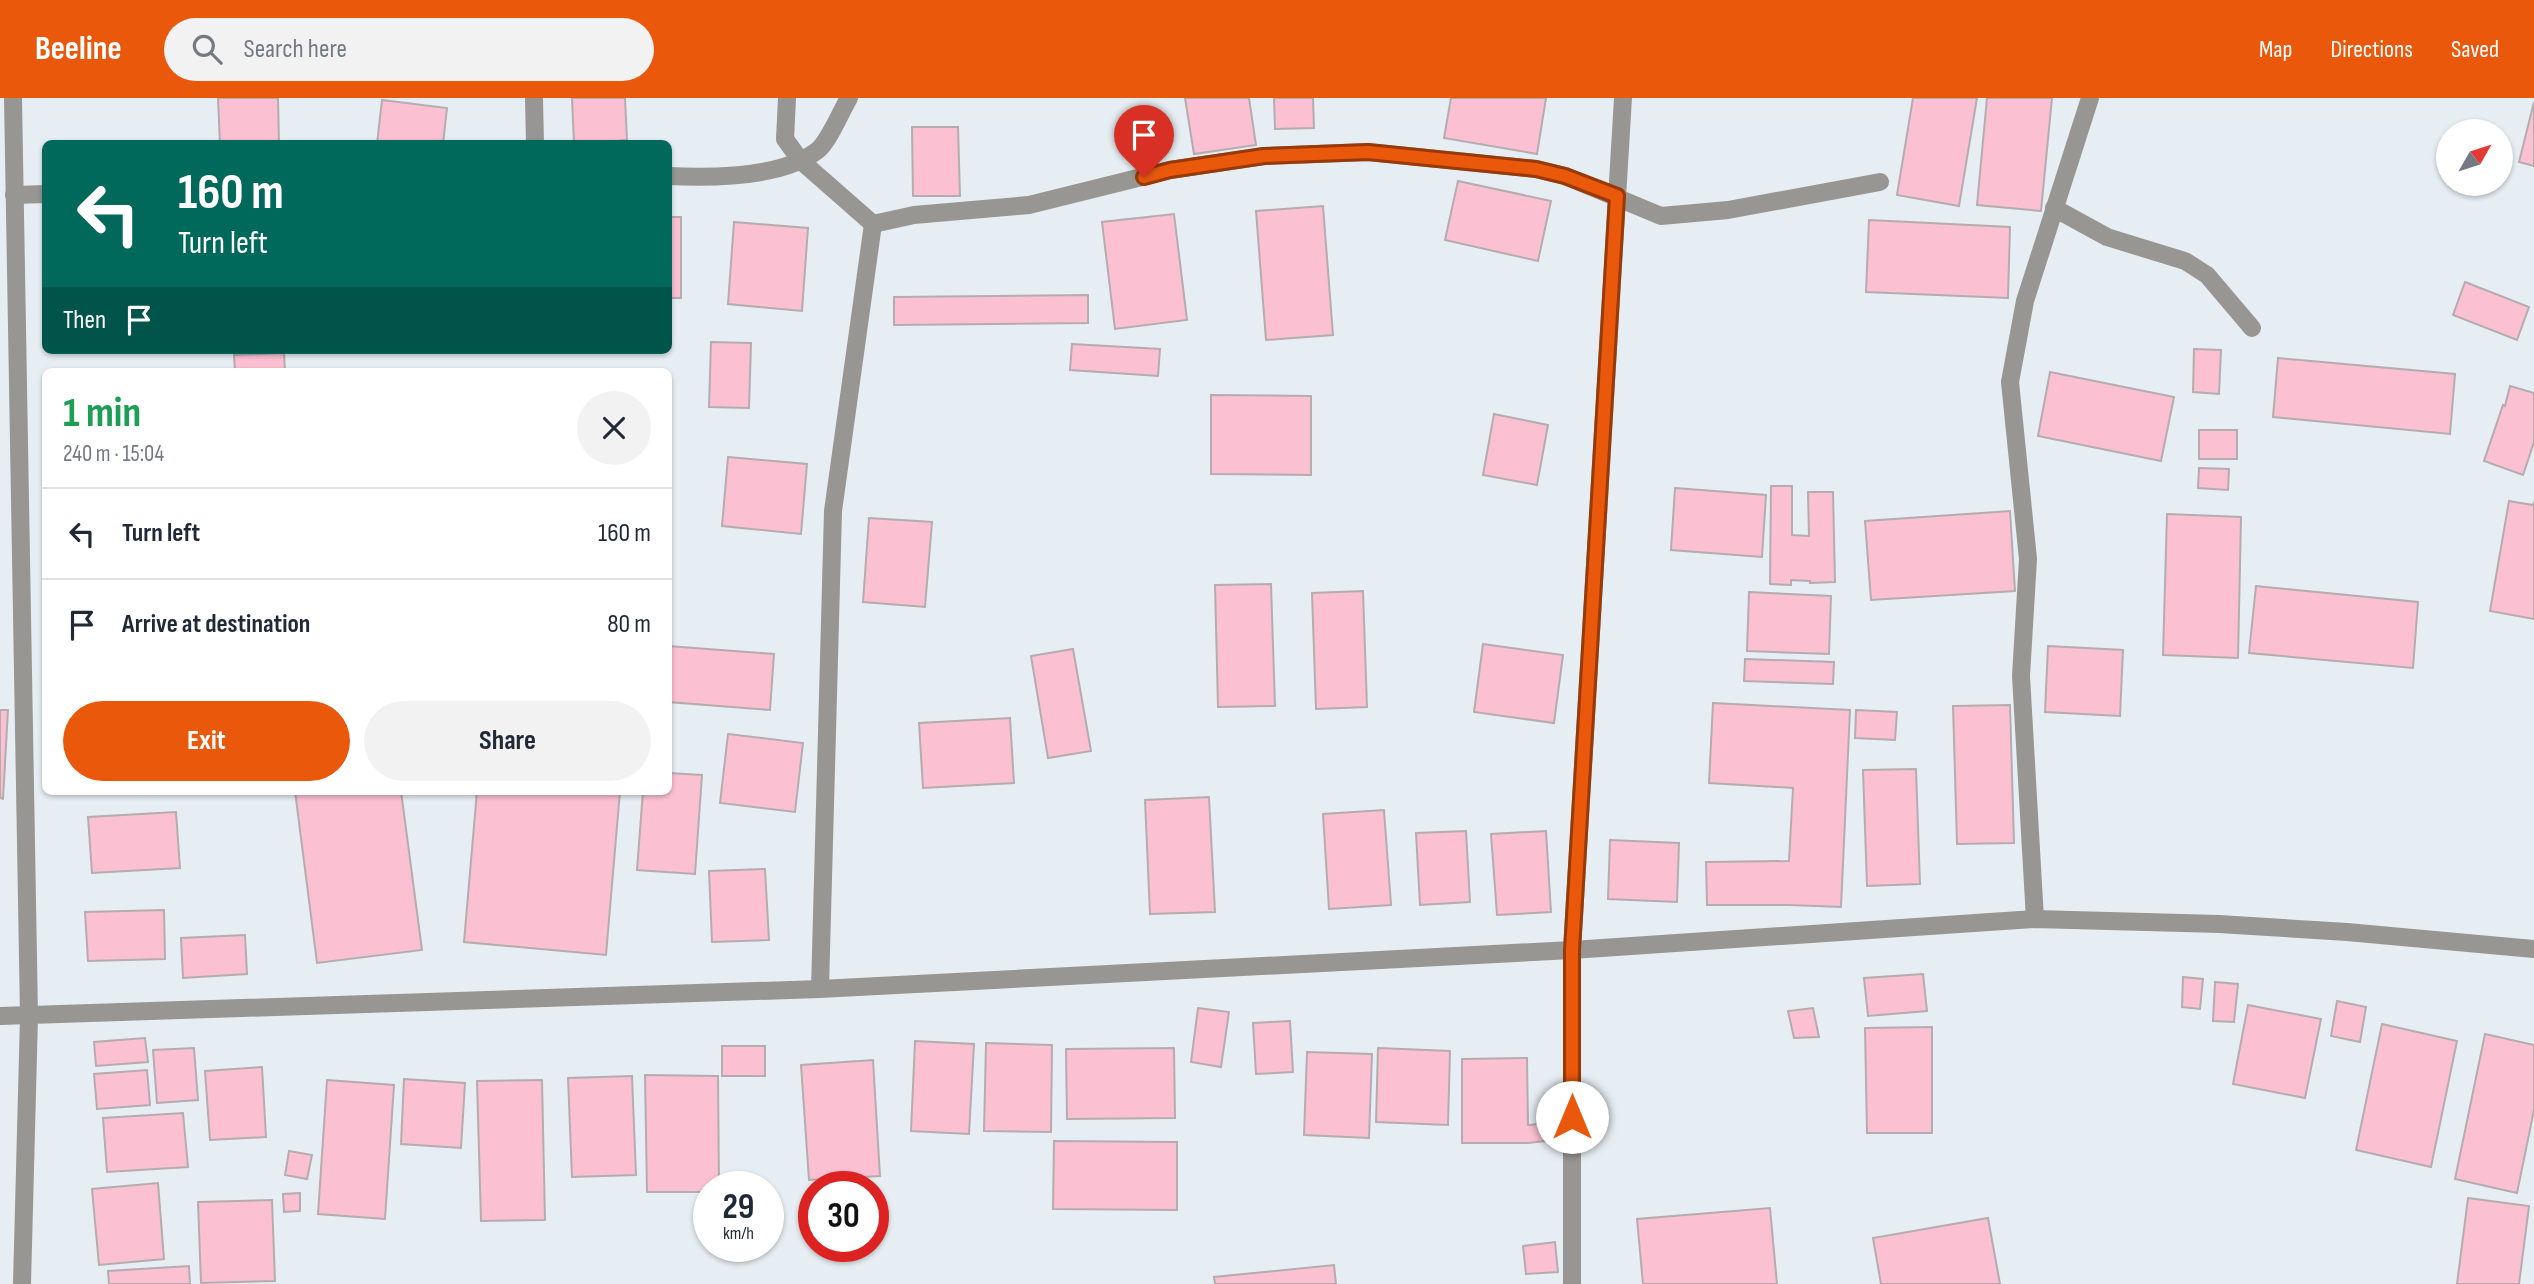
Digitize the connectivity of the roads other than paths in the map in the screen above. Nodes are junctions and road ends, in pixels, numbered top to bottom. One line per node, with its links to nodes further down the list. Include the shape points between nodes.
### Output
1 (13, 98): 12 (street)
2 (534, 98): 7 (street)
3 (788, 98): 8 (street, via 785,139)
4 (849, 98): 8 (street, via 820,148)
5 (1623, 98): 13 (street)
6 (2090, 98): 14 (street)
7 (535, 140)
8 (800, 160): 9 (street, via 727,177); 15 (street)
9 (672, 176)
10 (1880, 182): 13 (street, via 1728,210 1661,216)
11 (42, 194): 12 (street)
12 (14, 195): 22 (street)
13 (1617, 196): 15 (street, via 1536,169 1368,152 1264,156 1170,170 1029,205 914,215); 19 (street)
14 (2054, 208): 16 (street, via 2107,237 2185,261 2207,275); 17 (street, via 2025,301 2010,382 2028,559 2021,676)
15 (873, 224): 20 (street, via 833,511)
16 (2252, 328)
17 (2035, 919): 18 (street, via 2232,925); 19 (street)
18 (2534, 949)
19 (1572, 950): 20 (street); 24 (street)
20 (820, 989): 22 (street)
21 (0, 1016): 22 (street)
22 (29, 1016): 23 (street)
23 (22, 1284)
24 (1572, 1284)

